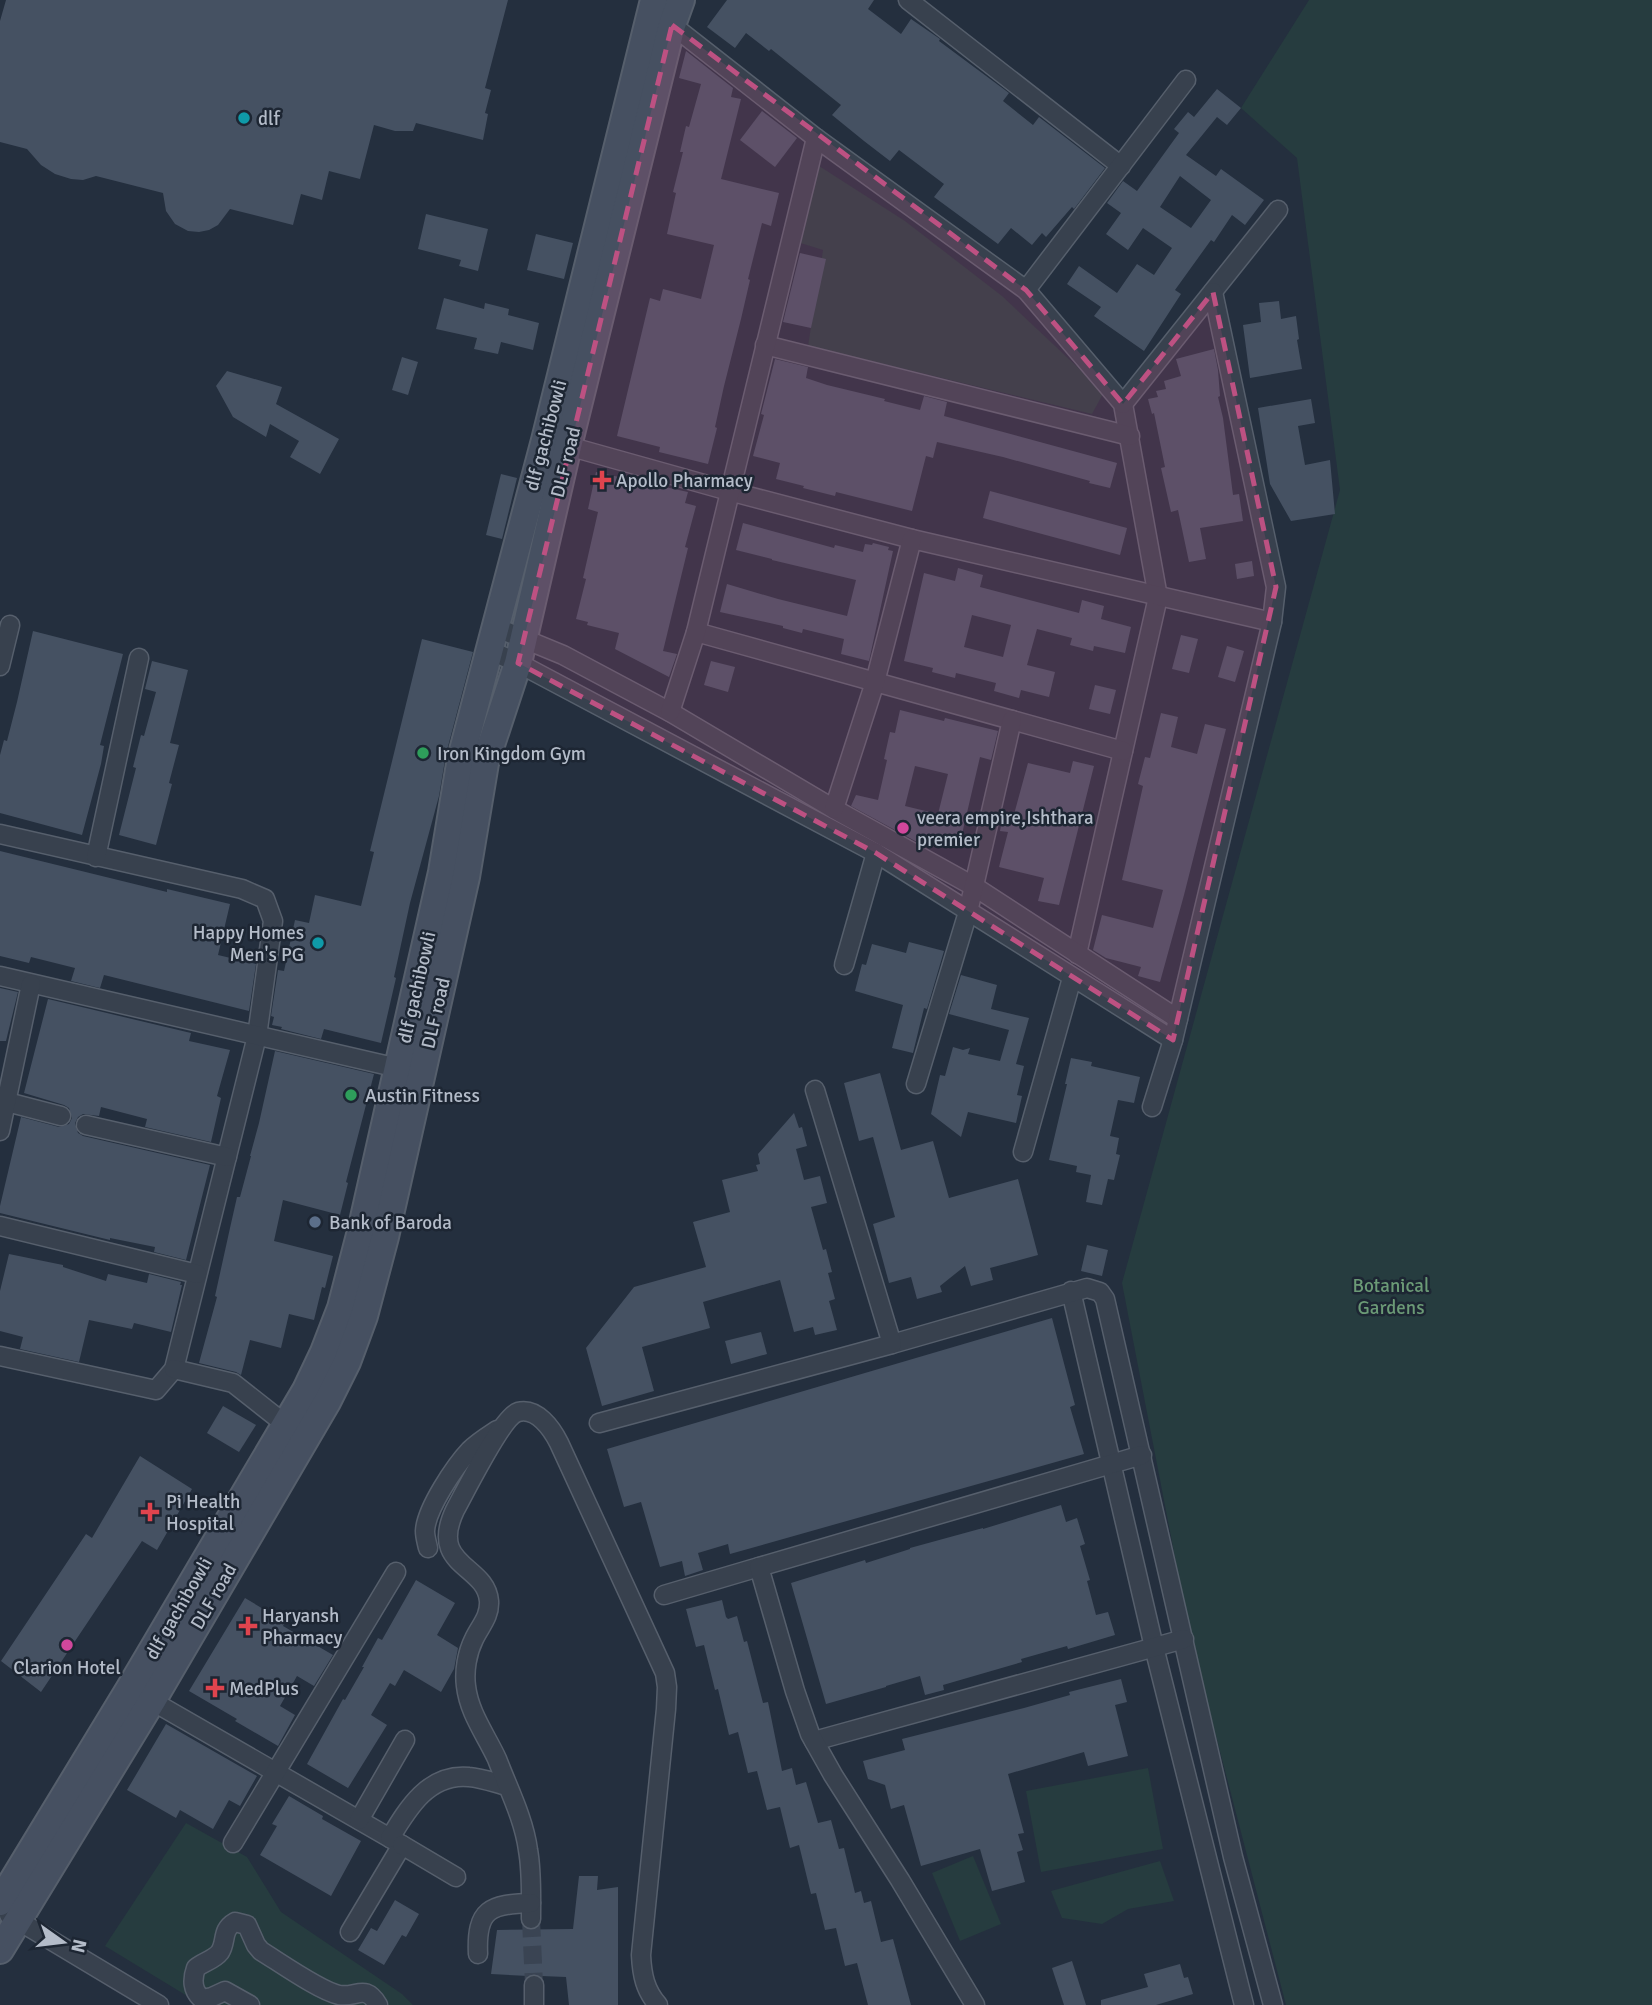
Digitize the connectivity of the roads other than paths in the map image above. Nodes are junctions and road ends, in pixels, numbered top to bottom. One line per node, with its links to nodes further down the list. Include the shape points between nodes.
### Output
1 (654, 0): 21 (main road, dlf gachibowli)
2 (681, 0): 4 (main road, DLF road)
3 (908, 0): 7 (street)
4 (672, 25): 6 (street); 14 (main road, DLF road)
5 (1186, 80): 7 (street)
6 (816, 138): 9 (street); 11 (street)
7 (1121, 166): 9 (street)
8 (1278, 211): 10 (street)
9 (1026, 290): 12 (street)
10 (1213, 292): 12 (street); 18 (street, via 1276,587)
11 (765, 345): 13 (street); 15 (street)
12 (1123, 404): 13 (street)
13 (1130, 436): 17 (street)
14 (568, 446): 15 (street); 22 (main road, DLF road)
15 (729, 491): 16 (street); 20 (street)
16 (912, 539): 17 (street); 25 (street)
17 (1158, 597): 18 (street); 28 (street)
18 (1272, 622): 40 (street)
19 (10, 625): 24 (street)
20 (696, 632): 25 (street); 26 (street)
21 (492, 639): 22 (street); 22 (street); 43 (main road, dlf gachibowli, via 461,758 442,872)
22 (520, 651): 26 (street, via 563,655); 31 (street); 70 (main road, DLF road, via 485,764 463,890 364,1316 327,1402)
23 (139, 658): 32 (street)
24 (0, 666)
25 (875, 682): 27 (street); 29 (street)
26 (670, 712): 29 (street)
27 (1012, 720): 28 (street); 33 (street)
28 (1123, 751): 35 (street)
29 (834, 809): 33 (street)
30 (0, 834): 32 (street)
31 (876, 853): 34 (street); 36 (street)
32 (96, 857): 41 (street, via 242,889 265,899 273,921)
33 (975, 887): 34 (street); 35 (street)
34 (968, 912): 38 (street); 44 (street)
35 (1077, 954): 40 (street)
36 (844, 965)
37 (0, 976): 39 (street)
38 (1072, 978): 42 (street); 51 (street)
39 (31, 984): 41 (street); 46 (street)
40 (1178, 1019): 42 (street)
41 (257, 1036): 43 (street); 52 (street)
42 (1173, 1040): 47 (street)
43 (398, 1068): 60 (main road, dlf gachibowli, via 341,1308 306,1390)
44 (916, 1084)
45 (815, 1090): 56 (street)
46 (7, 1102): 48 (street); 50 (street)
47 (1152, 1107)
48 (61, 1116)
49 (86, 1125): 52 (street)
50 (0, 1131)
51 (1023, 1152)
52 (227, 1157): 54 (street)
53 (0, 1226): 54 (street)
54 (198, 1274): 58 (street)
55 (1071, 1291): 56 (street); 62 (street, via 1087,1288 1105,1299); 63 (street)
56 (892, 1344): 59 (street)
57 (0, 1356): 58 (street, via 156,1390)
58 (174, 1369): 60 (street, via 233,1383)
59 (599, 1423)
60 (285, 1424): 79 (main road, dlf gachibowli)
61 (502, 1426): 64 (street, via 471,1450 447,1483 427,1519); 74 (street, via 449,1522 448,1534 454,1555 486,1590 489,1600 488,1614 469,1652 466,1686 476,1720); 88 (street, via 516,1412 525,1412 544,1421 552,1431 665,1673 667,1698 641,1955 644,1982)
62 (1142, 1455): 63 (street); 68 (street)
63 (1111, 1463): 65 (street); 69 (street)
64 (428, 1548)
65 (759, 1567): 67 (street); 72 (street)
66 (396, 1572): 73 (street)
67 (664, 1595)
68 (1184, 1639): 69 (street); 91 (street, via 1233,1857)
69 (1154, 1647): 72 (street); 90 (street)
70 (152, 1701): 73 (street); 79 (main road, DLF road)
71 (405, 1740): 75 (street)
72 (814, 1741): 89 (street)
73 (276, 1773): 75 (street); 77 (street)
74 (507, 1786): 76 (street, via 458,1776 442,1780 413,1803); 82 (street, via 529,1850 531,1911 513,1903 491,1908 478,1931)
75 (359, 1820): 76 (street)
76 (396, 1842): 78 (street); 80 (street)
77 (233, 1843)
78 (456, 1877)
79 (6, 1911): 81 (main road, DLF road); 84 (street)
80 (350, 1933)
81 (0, 1950)
82 (478, 1954)
83 (534, 1985): 87 (street)
84 (159, 2005)
85 (250, 2005): 86 (street, via 225,1991 202,1999 194,1986 197,1967 219,1954 226,1929 234,1922 247,1926 261,1951 327,1990 339,1995 365,1993)
86 (378, 2005)
87 (534, 2005)
88 (658, 2005)
89 (975, 2005)
90 (1244, 2005)
91 (1273, 2005)

